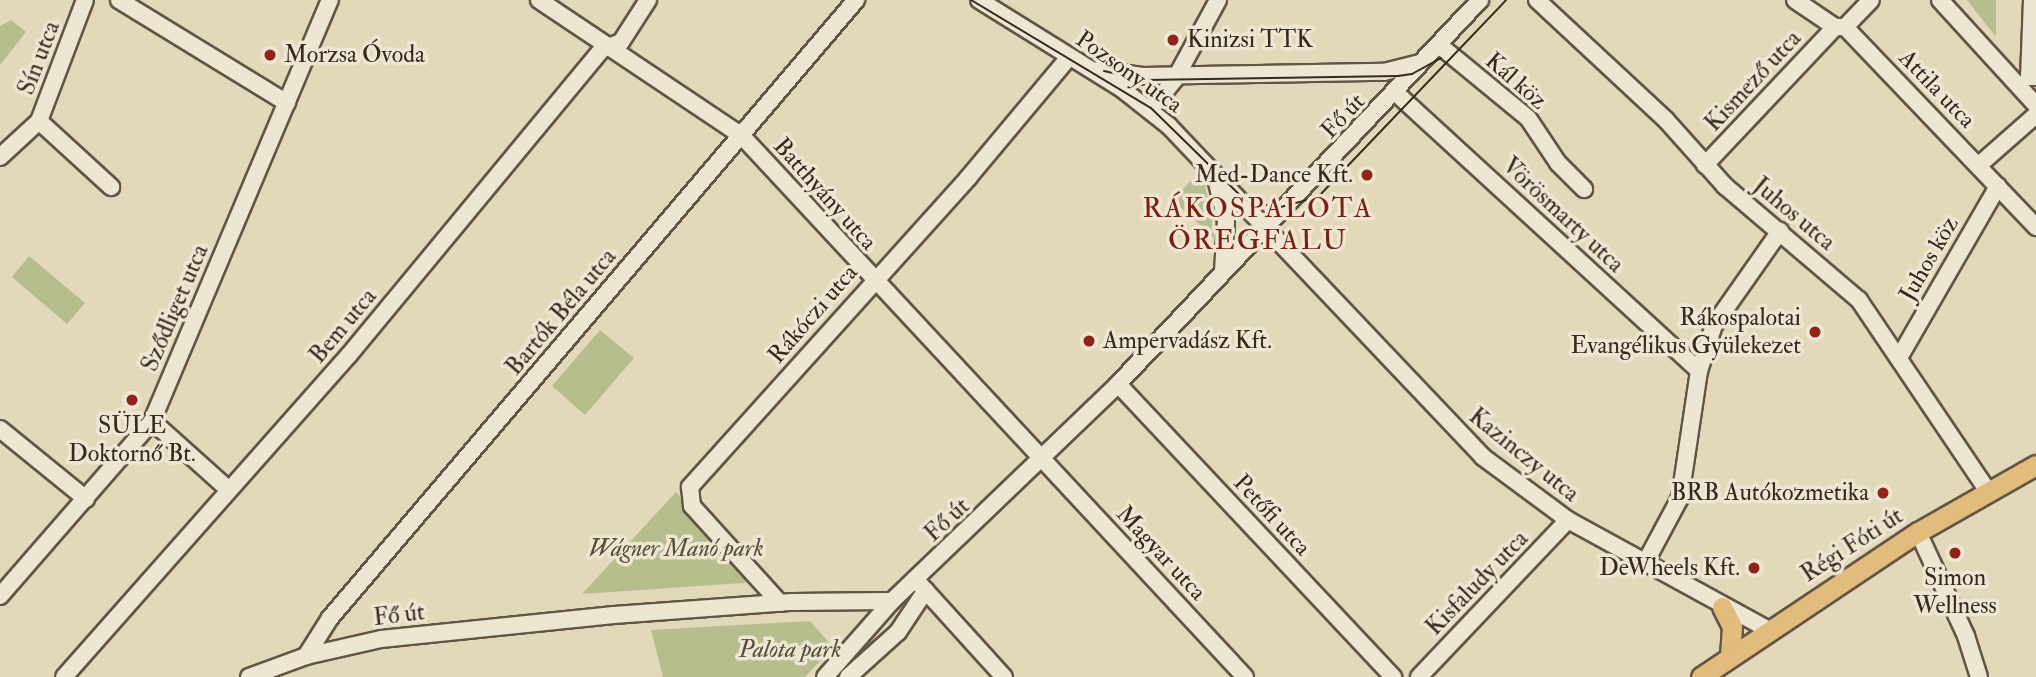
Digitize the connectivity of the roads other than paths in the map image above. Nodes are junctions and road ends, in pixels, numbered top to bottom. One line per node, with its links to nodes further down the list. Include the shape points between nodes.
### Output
1 (85, 0): 27 (street, Sín utca)
2 (119, 0): 23 (street)
3 (330, 0): 23 (street, Sződliget utca)
4 (539, 0): 16 (street, Batthyány utca)
5 (648, 0): 16 (street, Bem utca, via 621,42)
6 (856, 0): 28 (street, Bartók Béla utca)
7 (979, 0): 18 (street, Pozsony utca)
8 (1218, 0): 20 (street)
9 (1480, 0): 17 (street, Fő út)
10 (1537, 0): 30 (street, Juhos utca, via 1666,120)
11 (1795, 0): 15 (street, Attila utca)
12 (1871, 0): 15 (street, Kismező utca)
13 (1940, 0): 21 (street)
14 (2032, 0): 21 (street)
15 (1840, 27): 30 (street, Kismező utca); 31 (street, Attila utca)
16 (611, 45): 28 (street, Batthyány utca); 48 (street, Bem utca, via 602,49 349,355)
17 (1433, 52): 20 (street, via 1390,72); 22 (street, Fő út); 35 (street, Kál köz, via 1528,118 1558,163)
18 (1069, 57): 19 (street, Pozsony utca); 40 (street, Rákóczi utca, via 968,178)
19 (1087, 68): 20 (street, via 1143,76); 25 (street, Pozsony utca)
20 (1177, 75): 25 (street)
21 (2028, 79): 24 (street)
22 (1396, 93): 37 (street, Fő út); 42 (street, Vörösmarty utca)
23 (286, 103): 44 (street, Sződliget utca)
24 (2036, 106)
25 (1150, 110): 32 (street, Pozsony utca)
26 (2036, 115): 31 (street)
27 (39, 121): 29 (street, Sín utca); 33 (street)
28 (741, 135): 40 (street, Batthyány utca); 60 (street, Bartók Béla utca, via 330,618)
29 (0, 157)
30 (1705, 165): 38 (street, Juhos utca)
31 (1979, 165): 34 (street, Attila utca)
32 (1214, 172): 37 (street, Pozsony utca); 39 (street, via 1226,221)
33 (111, 187)
34 (1998, 187): 36 (street, Attila utca); 41 (street, Juhos köz)
35 (1584, 189)
36 (2036, 227)
37 (1267, 230): 39 (street, Fő út); 51 (street, Kazinczy utca, via 1483,457)
38 (1780, 231): 41 (street, Juhos utca, via 1859,300); 42 (street, via 1724,305)
39 (1223, 272): 43 (street, Fő út)
40 (872, 280): 46 (street, Batthyány utca); 57 (street, Rákóczi utca, via 690,487 692,506)
41 (1900, 356): 49 (street, Juhos utca)
42 (1699, 371): 53 (street, via 1680,498)
43 (1118, 384): 46 (street, Fő út); 68 (street, Petőfi utca)
44 (152, 421): 48 (street); 50 (street, Sződliget utca)
45 (0, 429): 50 (street)
46 (1043, 460): 54 (street, Fő út); 67 (street, Magyar utca)
47 (2036, 465): 49 (main road, Régi Fóti út)
48 (229, 489): 62 (street, Bem utca)
49 (1988, 491): 52 (main road, Régi Fóti út)
50 (86, 499): 55 (street, Sződliget utca)
51 (1568, 520): 53 (street, Kazinczy utca); 69 (street, Kisfaludy utca)
52 (1918, 532): 59 (main road, Régi Fóti út); 71 (street, via 1966,636)
53 (1644, 565): 58 (street, Kazinczy utca)
54 (921, 585): 56 (street, Fő út); 65 (street, via 898,632); 66 (street)
55 (0, 596)
56 (892, 601): 57 (street, Fő út); 64 (street)
57 (780, 603): 60 (street, Fő út, via 381,639)
58 (1722, 607): 59 (street, Kazinczy utca); 61 (main road, via 1732,628)
59 (1767, 629): 61 (main road, Régi Fóti út)
60 (306, 656): 63 (street, Fő út)
61 (1730, 656): 70 (main road, Régi Fóti út)
62 (64, 677)
63 (249, 677)
64 (825, 677)
65 (848, 677)
66 (1004, 677)
67 (1245, 677)
68 (1392, 677)
69 (1419, 677)
70 (1702, 677)
71 (1979, 677)

